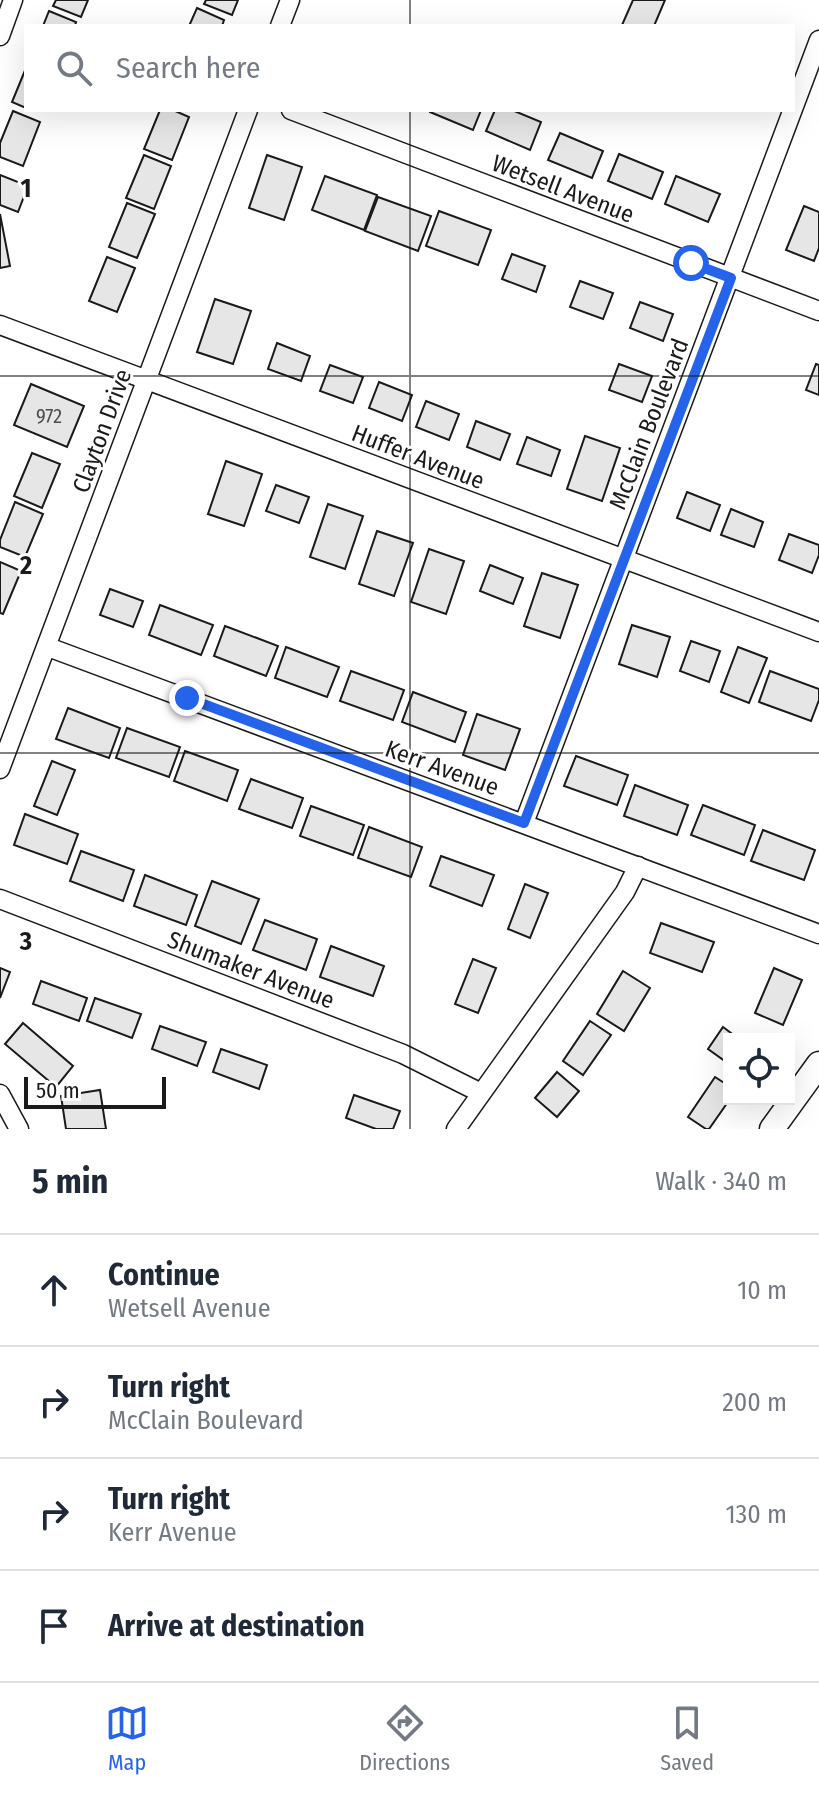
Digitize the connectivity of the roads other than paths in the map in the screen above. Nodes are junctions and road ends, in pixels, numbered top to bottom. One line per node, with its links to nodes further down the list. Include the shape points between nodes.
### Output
1 (13, 0): 4 (street)
2 (290, 0): 3 (street)
3 (281, 24)
4 (0, 36)
5 (819, 40): 6 (street, McClain Boulevard)
6 (795, 105)
7 (247, 112): 13 (street, Clayton Drive)
8 (296, 112): 10 (street, Wetsell Avenue)
9 (792, 112): 10 (street, McClain Boulevard)
10 (731, 278): 11 (street, Wetsell Avenue); 14 (street, McClain Boulevard)
11 (819, 311)
12 (0, 325): 13 (street, Huffer Avenue)
13 (147, 380): 14 (street, Huffer Avenue); 16 (street, Clayton Drive)
14 (623, 561): 15 (street, Huffer Avenue); 18 (street, McClain Boulevard)
15 (819, 632)
16 (48, 647): 17 (street, Clayton Drive); 18 (street, Kerr Avenue)
17 (0, 769)
18 (524, 823): 19 (street, Kerr Avenue)
19 (638, 866): 21 (street, Kerr Avenue); 23 (street, via 625,892)
20 (0, 899): 23 (street, Shumaker Avenue, via 403,1054)
21 (819, 934)
22 (819, 1064): 27 (street)
23 (481, 1093): 26 (street)
24 (0, 1094): 25 (street)
25 (19, 1129)
26 (456, 1129)
27 (772, 1129)

